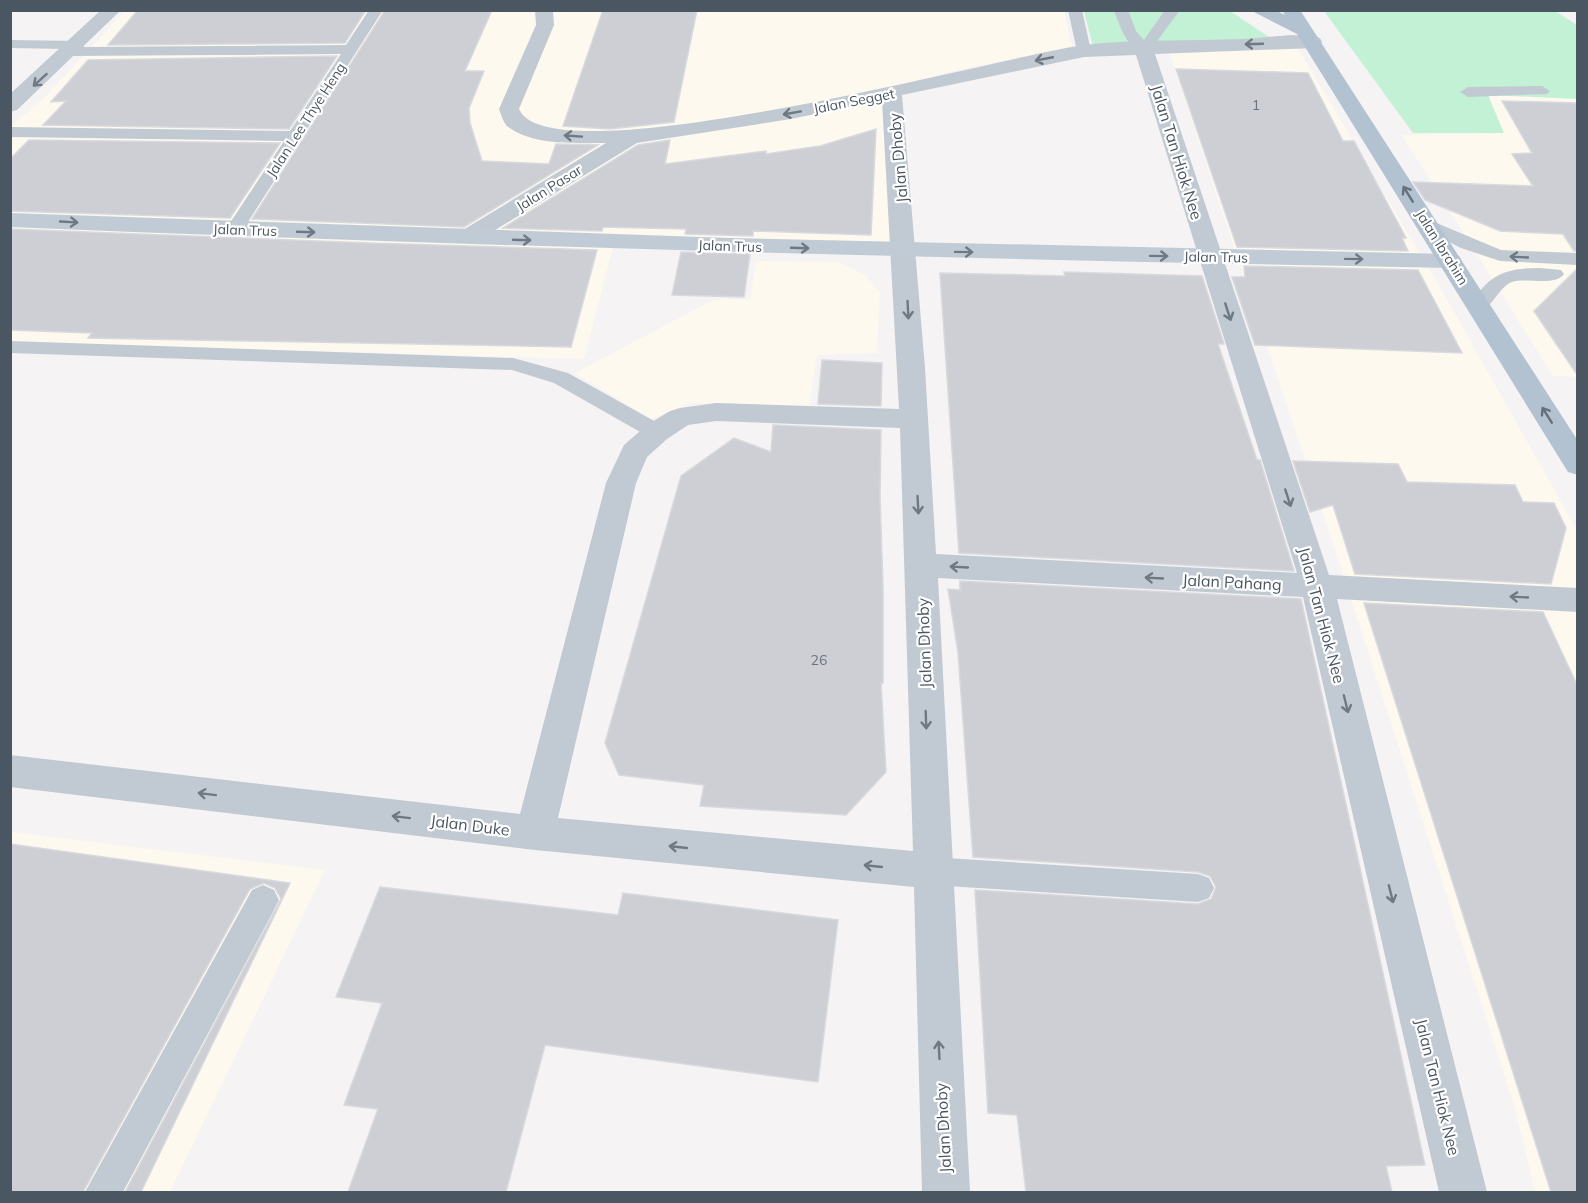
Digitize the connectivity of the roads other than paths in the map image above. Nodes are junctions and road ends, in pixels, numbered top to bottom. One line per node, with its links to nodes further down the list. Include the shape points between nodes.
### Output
1 (112, 10): 11 (street)
2 (376, 10): 12 (lane, Jalan Lee Thye Heng)
3 (544, 10): 21 (street, Jalan Segget, one-way to 3, via 573,137 533,131 514,121 510,109 544,24)
4 (1075, 10): 14 (lane)
5 (1121, 10): 13 (lane, via 1129,32)
6 (1173, 10): 13 (lane)
7 (1259, 10): 9 (main road)
8 (1291, 10): 9 (main road, Jalan Ibrahim)
9 (1308, 36): 13 (street, Jalan Segget, one-way to 13); 23 (main road, Jalan Ibrahim, one-way to 9)
10 (10, 44): 11 (lane)
11 (74, 48): 12 (lane); 18 (street, one-way to 18)
12 (351, 49): 20 (lane, Jalan Lee Thye Heng)
13 (1144, 49): 14 (street, Jalan Segget); 27 (street, Jalan Tan Hiok Nee)
14 (1084, 51): 17 (street, Jalan Segget, one-way to 17)
15 (1542, 91): 16 (lane)
16 (1468, 92)
17 (892, 94): 21 (street, Jalan Segget, one-way to 21); 26 (street, Jalan Dhoby)
18 (10, 106)
19 (10, 132): 20 (lane)
20 (295, 136): 24 (lane, Jalan Lee Thye Heng)
21 (631, 137): 25 (street, Jalan Pasar)
22 (10, 220): 24 (street, Jalan Trus, one-way to 24)
23 (1427, 224): 28 (lane, one-way to 23, via 1510,257 1461,242); 29 (main road, Jalan Ibrahim)
24 (235, 229): 25 (street, Jalan Trus, one-way to 25)
25 (466, 238): 26 (street, Jalan Trus, one-way to 26)
26 (906, 251): 27 (street, Jalan Trus, one-way to 27); 33 (street, Jalan Dhoby, one-way to 33)
27 (1210, 257): 29 (street, Jalan Trus, one-way to 29); 37 (street, Jalan Tan Hiok Nee, one-way to 37)
28 (1578, 259)
29 (1450, 261): 31 (main road, Jalan Ibrahim)
30 (1578, 274): 31 (lane, via 1502,278 1490,286)
31 (1479, 306): 35 (main road, Jalan Ibrahim, one-way to 31)
32 (10, 347): 34 (lane, via 513,364 561,378)
33 (914, 419): 34 (street, via 716,412 680,417); 36 (street, Jalan Dhoby, one-way to 36)
34 (657, 432): 40 (street, via 634,452 621,483)
35 (1578, 465)
36 (922, 565): 37 (street, Jalan Pahang, one-way to 36); 41 (street, Jalan Dhoby, one-way to 41)
37 (1317, 586): 38 (street, Jalan Pahang, one-way to 37); 46 (street, Jalan Tan Hiok Nee, one-way to 46)
38 (1578, 600)
39 (10, 771): 40 (street, Jalan Duke, one-way to 39)
40 (535, 833): 41 (street, Jalan Duke, one-way to 40)
41 (931, 871): 42 (lane); 45 (street, Jalan Dhoby, one-way to 41)
42 (1198, 888)
43 (263, 900): 44 (lane)
44 (104, 1192)
45 (946, 1192)
46 (1463, 1192)

